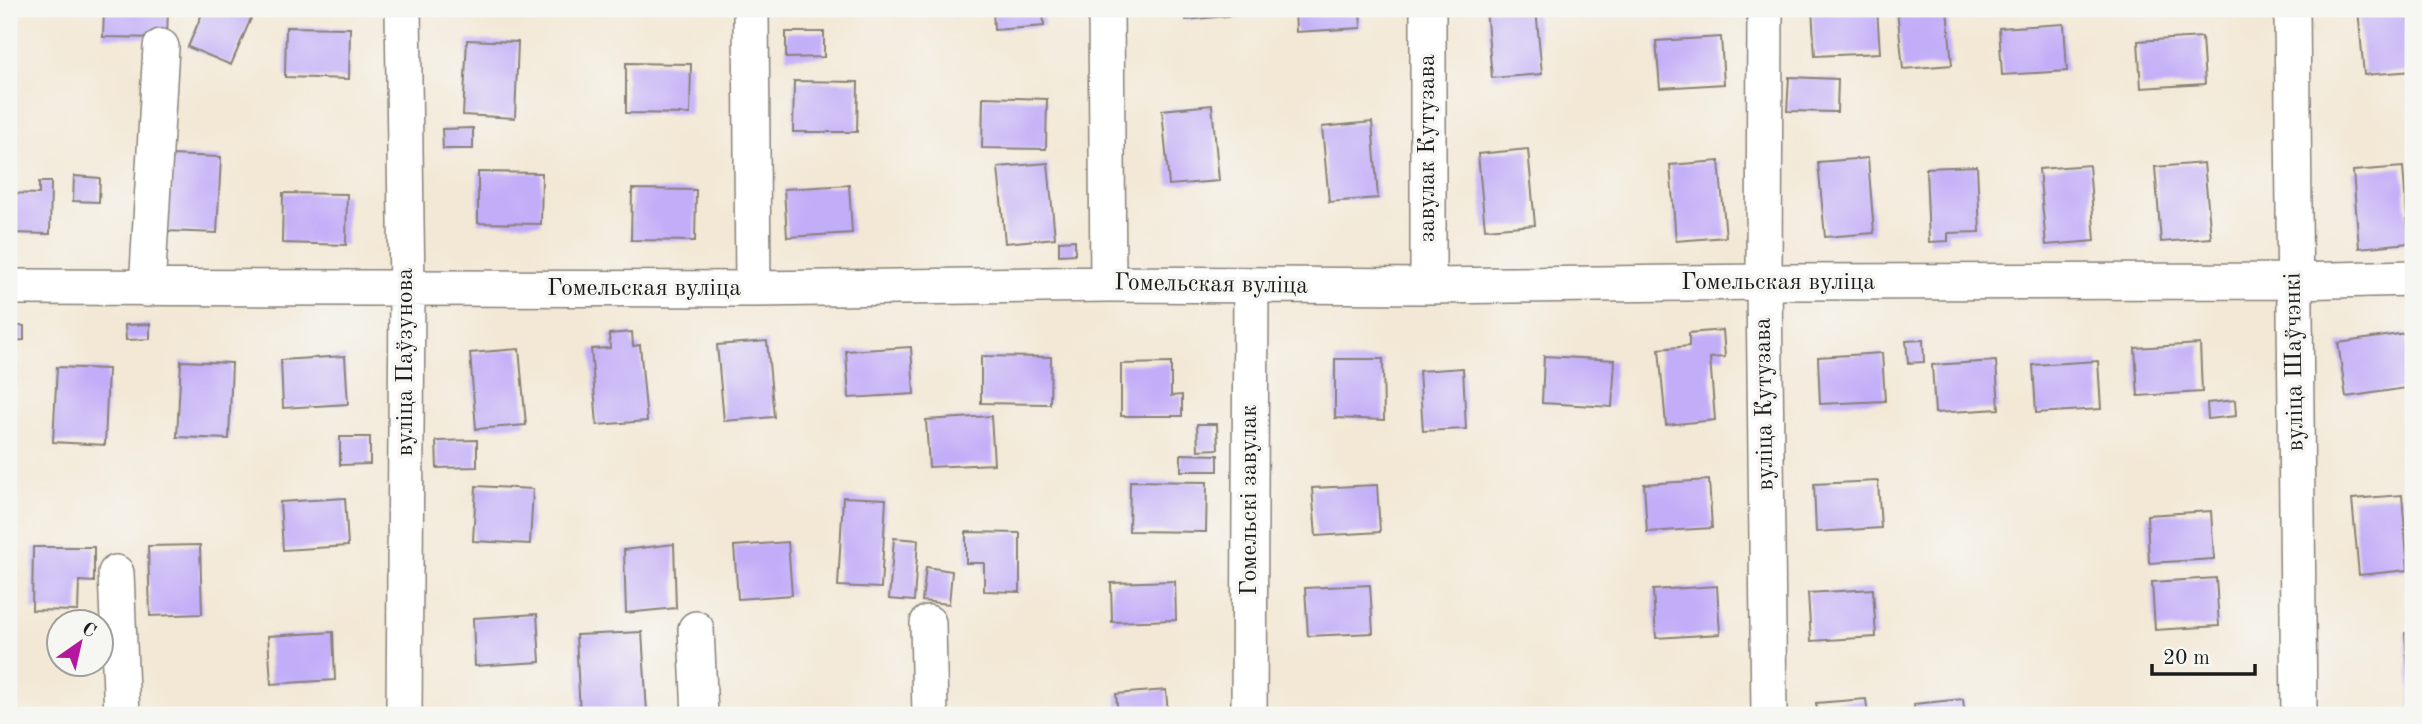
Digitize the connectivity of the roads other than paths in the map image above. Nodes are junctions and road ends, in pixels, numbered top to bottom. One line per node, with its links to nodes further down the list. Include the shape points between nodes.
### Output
1 (403, 9): 17 (street, вуліца Паўзунова)
2 (751, 9): 16 (street)
3 (1106, 9): 11 (street)
4 (1428, 9): 13 (street, завулак Кутузава)
5 (1765, 9): 10 (street, вуліца Кутузава)
6 (2292, 9): 9 (street, вуліца Шаўчэнкі)
7 (161, 47): 15 (street)
8 (2413, 278): 9 (street, Гомельская вуліца)
9 (2294, 281): 10 (street, Гомельская вуліца); 27 (street, вуліца Шаўчэнкі)
10 (1764, 282): 13 (street, Гомельская вуліца); 26 (street, вуліца Кутузава)
11 (1108, 284): 12 (street, Гомельская вуліца); 16 (street, Гомельская вуліца)
12 (1251, 285): 13 (street, Гомельская вуліца); 25 (street, Гомельскі завулак)
13 (1428, 286)
14 (9, 287): 15 (street, Гомельская вуліца)
15 (147, 289): 17 (street, Гомельская вуліца)
16 (753, 289): 17 (street, Гомельская вуліца)
17 (407, 290): 22 (street, вуліца Паўзунова)
18 (116, 573): 21 (street)
19 (928, 623): 24 (street)
20 (696, 629): 23 (street)
21 (122, 715)
22 (404, 715)
23 (700, 715)
24 (930, 715)
25 (1249, 715)
26 (1769, 715)
27 (2300, 715)

